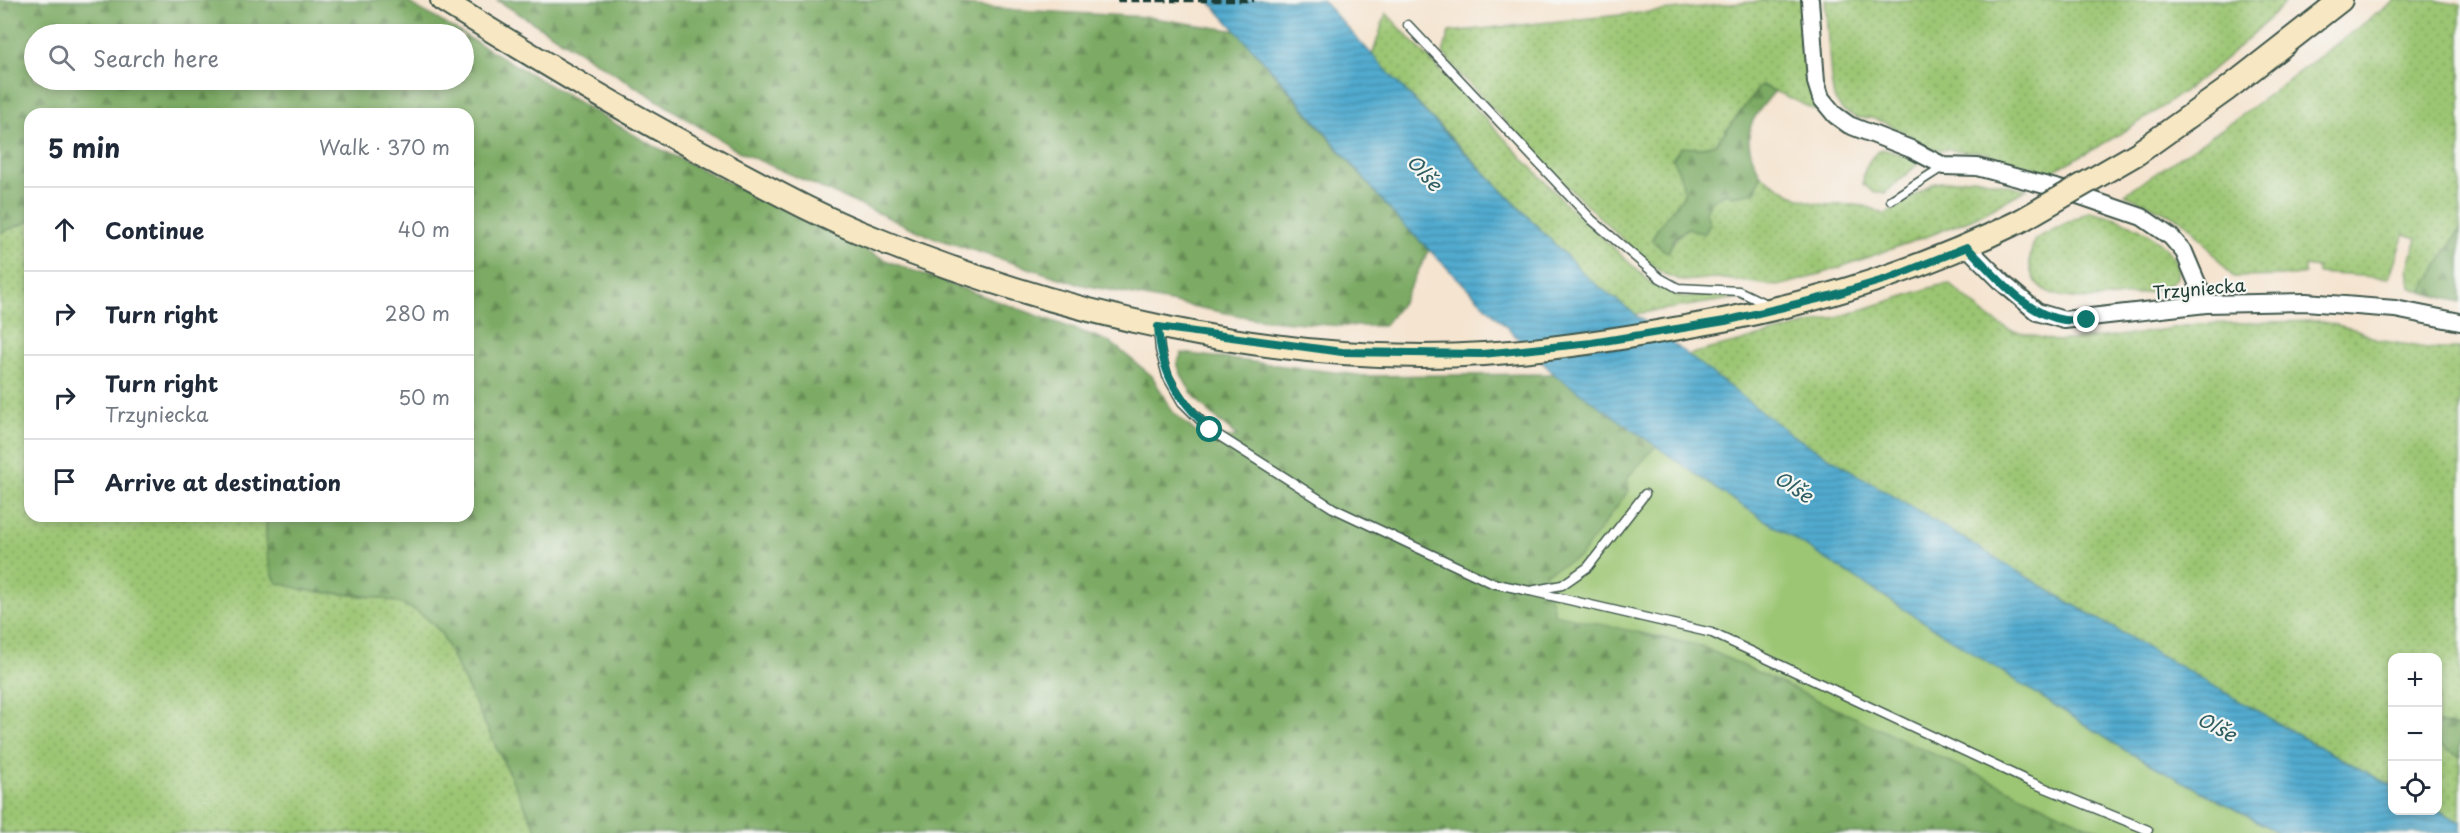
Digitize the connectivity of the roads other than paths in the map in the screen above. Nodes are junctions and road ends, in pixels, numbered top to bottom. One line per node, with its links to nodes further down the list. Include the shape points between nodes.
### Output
1 (442, 0): 11 (main road, via 630,113 805,208 910,253 1015,288)
2 (1810, 0): 5 (street, via 1816,82 1830,110 1849,125)
3 (2341, 0): 7 (main road, bridge, via 2138,153)
4 (1408, 25): 9 (lane, via 1592,220 1660,278 1678,288 1739,291)
5 (1944, 166): 6 (lane); 8 (street, via 1977,167 2142,217 2172,237 2184,252)
6 (1891, 200)
7 (1967, 247): 8 (street, Trzyniecka, via 2037,312 2064,320); 9 (main road, via 1890,278)
8 (2206, 304): 10 (street, Trzyniecka, via 2306,302 2395,309)
9 (1776, 309): 11 (main road, via 1592,343 1482,354 1342,352)
10 (2460, 322)
11 (1158, 327): 13 (lane, via 1167,376 1182,402 1210,430 1333,508 1383,534 1492,583)
12 (1645, 495): 13 (lane, via 1588,567 1562,585)
13 (1530, 591): 14 (lane, via 1712,633 2028,781)
14 (2148, 830)

